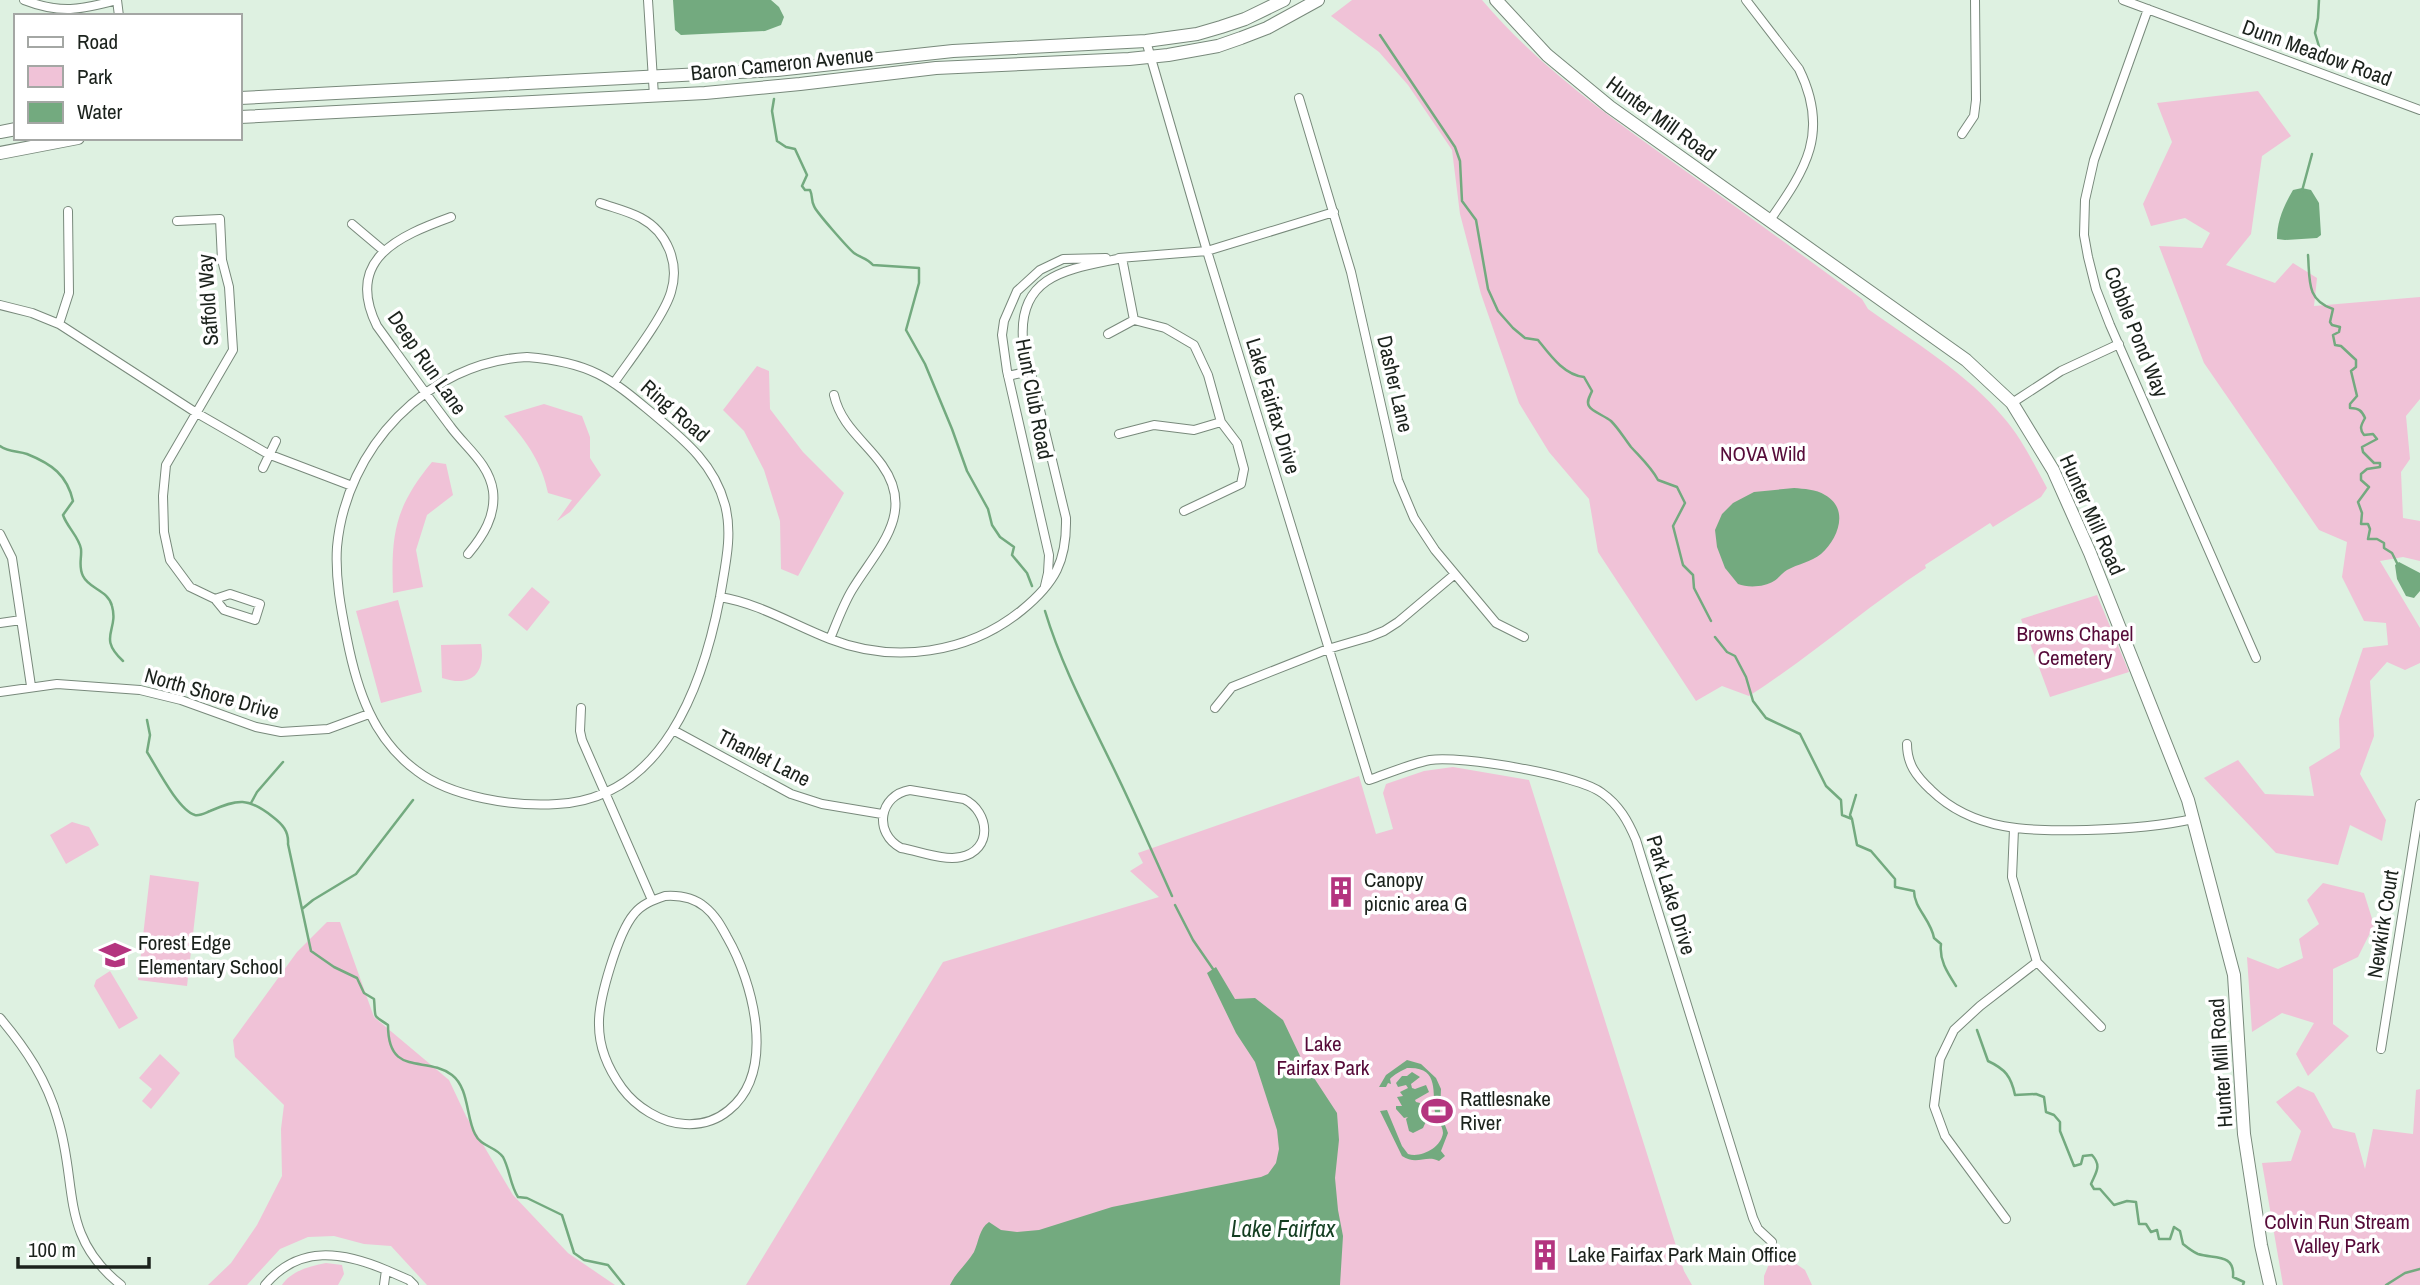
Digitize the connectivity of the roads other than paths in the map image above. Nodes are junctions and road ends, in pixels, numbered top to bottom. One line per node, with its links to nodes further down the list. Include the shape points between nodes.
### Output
1 (24, 0): 2 (street, via 61,10)
2 (117, 0)
3 (648, 0): 13 (street)
4 (1284, 0): 11 (main road, Baron Cameron Avenue, via 1222,27)
5 (1318, 0): 12 (main road, Baron Cameron Avenue, via 1218,46)
6 (1496, 0): 26 (main road, Hunter Mill Road, via 1561,68)
7 (1746, 0): 26 (street, via 1798,69 1812,110 1812,141 1803,170)
8 (1975, 0): 19 (street, via 1976,100 1974,116)
9 (2123, 0): 10 (street, Dunn Meadow Road)
10 (2148, 9): 17 (street, Dunn Meadow Road); 36 (street, Cobble Pond Way, via 2094,160 2085,200 2088,257)
11 (1146, 41): 12 (street, Lake Fairfax Drive); 13 (main road, Baron Cameron Avenue, via 953,51 777,70)
12 (1150, 57): 14 (main road, Baron Cameron Avenue, via 936,68); 30 (street, Lake Fairfax Drive)
13 (653, 76): 14 (street); 15 (main road, Baron Cameron Avenue)
14 (654, 96): 18 (main road, Baron Cameron Avenue)
15 (242, 98)
16 (1299, 98): 24 (street, Dasher Lane)
17 (2420, 110)
18 (242, 117)
19 (1962, 135)
20 (68, 140): 21 (main road)
21 (0, 153)
22 (600, 203): 39 (street, via 651,225 666,243 674,266 668,301)
23 (68, 211): 34 (street, via 69,293)
24 (1334, 212): 30 (street, Hunt Club Road); 53 (street, Dasher Lane, via 1398,480 1414,518)
25 (451, 217): 29 (street, via 400,237)
26 (1770, 220): 42 (main road, Hunter Mill Road, via 1966,360)
27 (177, 221): 43 (street, Saffold Way, via 220,219 229,287 233,350)
28 (352, 224): 29 (street)
29 (384, 251): 40 (street, Deep Run Lane, via 369,281 372,316)
30 (1207, 251): 31 (street, Hunt Club Road); 61 (street, Lake Fairfax Drive)
31 (1122, 258): 33 (street); 37 (street, Hunt Club Road, via 1056,274 1034,291 1022,327); 38 (street, Hunt Club Road, via 1063,259 1027,280 1010,302 1003,321)
32 (0, 305): 34 (street)
33 (1134, 320): 35 (street); 44 (street, via 1165,328 1194,345 1208,374)
34 (59, 324): 43 (street)
35 (1108, 334)
36 (2119, 344): 42 (street, via 2061,370); 62 (street, Cobble Pond Way)
37 (1030, 371): 38 (street); 54 (street, Hunt Club Road, via 1066,518 1064,553)
38 (1008, 376): 54 (street, Hunt Club Road, via 1049,555)
39 (614, 383): 40 (street, Ring Road, via 565,362 510,358 475,366); 55 (street, Ring Road, via 683,439 714,476 729,523)
40 (425, 393): 49 (street, Ring Road, via 386,430); 52 (street, Deep Run Lane, via 480,460 491,481 491,516)
41 (834, 395): 60 (street, via 846,425 888,475 895,512 888,537 852,589)
42 (2012, 403): 74 (main road, Hunter Mill Road, via 2053,470 2090,553)
43 (195, 412): 47 (street); 56 (street, Saffold Way, via 166,465 164,532 170,560 182,578)
44 (1221, 422): 45 (street, via 1194,430 1154,425); 50 (street, via 1237,443 1244,469 1241,484)
45 (1119, 434)
46 (276, 441): 47 (street)
47 (268, 454): 48 (street); 49 (street)
48 (263, 468)
49 (352, 486): 67 (street, Ring Road, via 337,548 338,590 352,666)
50 (1184, 511)
51 (0, 534): 57 (street, via 12,558)
52 (468, 554)
53 (1455, 574): 59 (street, Dasher Lane, via 1496,623); 61 (street, via 1384,631)
54 (1044, 588): 60 (street, Hunt Club Road, via 997,628 938,650 879,652)
55 (720, 597): 60 (street, Hunt Club Road); 68 (street, Ring Road, via 703,667)
56 (215, 599): 56 (street, Saffold Way, via 223,610 255,620 260,604 230,594)
57 (21, 620): 58 (street); 63 (street)
58 (0, 624)
59 (1524, 636)
60 (830, 639)
61 (1328, 649): 66 (street, via 1233,687); 70 (street, Lake Fairfax Drive)
62 (2256, 658)
63 (31, 686): 64 (street, North Shore Drive); 67 (street, North Shore Drive, via 80,684 140,690 281,732 328,729)
64 (0, 692)
65 (581, 708): 71 (street, via 582,740)
66 (1216, 708)
67 (369, 714): 71 (street, Ring Road, via 404,761 459,793 542,805 578,802)
68 (673, 730): 71 (street, Ring Road, via 648,764); 73 (street, Thanlet Lane, via 791,794)
69 (1907, 744): 75 (street, via 1913,770 1934,793 1972,817)
70 (1369, 780): 82 (street, Park Lake Drive, via 1418,763 1459,759 1577,780 1600,791 1620,809 1636,840 1753,1218)
71 (606, 793): 76 (street)
72 (2420, 804): 80 (street, Newkirk Court)
73 (883, 814): 73 (street, via 885,834 895,845 953,858 974,850 985,831 982,814 971,803 914,790 895,795)
74 (2193, 819): 75 (street, via 2134,829); 88 (main road, Hunter Mill Road, via 2232,965 2247,1155)
75 (2014, 829): 77 (street, via 2012,877)
76 (652, 900): 76 (street, via 635,913 624,932 601,996 600,1041 610,1069 636,1103 673,1123 706,1122 736,1104 751,1078 757,1048 750,997 732,945 711,912 684,897)
77 (2037, 962): 79 (street); 81 (street, via 1954,1030 1940,1059 1935,1094 1934,1106 1945,1136)
78 (0, 1018): 84 (street, via 32,1058 52,1100 74,1216 84,1244)
79 (2101, 1027)
80 (2381, 1049)
81 (2006, 1219)
82 (1772, 1242)
83 (386, 1270): 85 (street, via 338,1254 313,1256 290,1264); 86 (street); 87 (street)
84 (121, 1285)
85 (265, 1285)
86 (384, 1285)
87 (414, 1285)
88 (2270, 1285)

